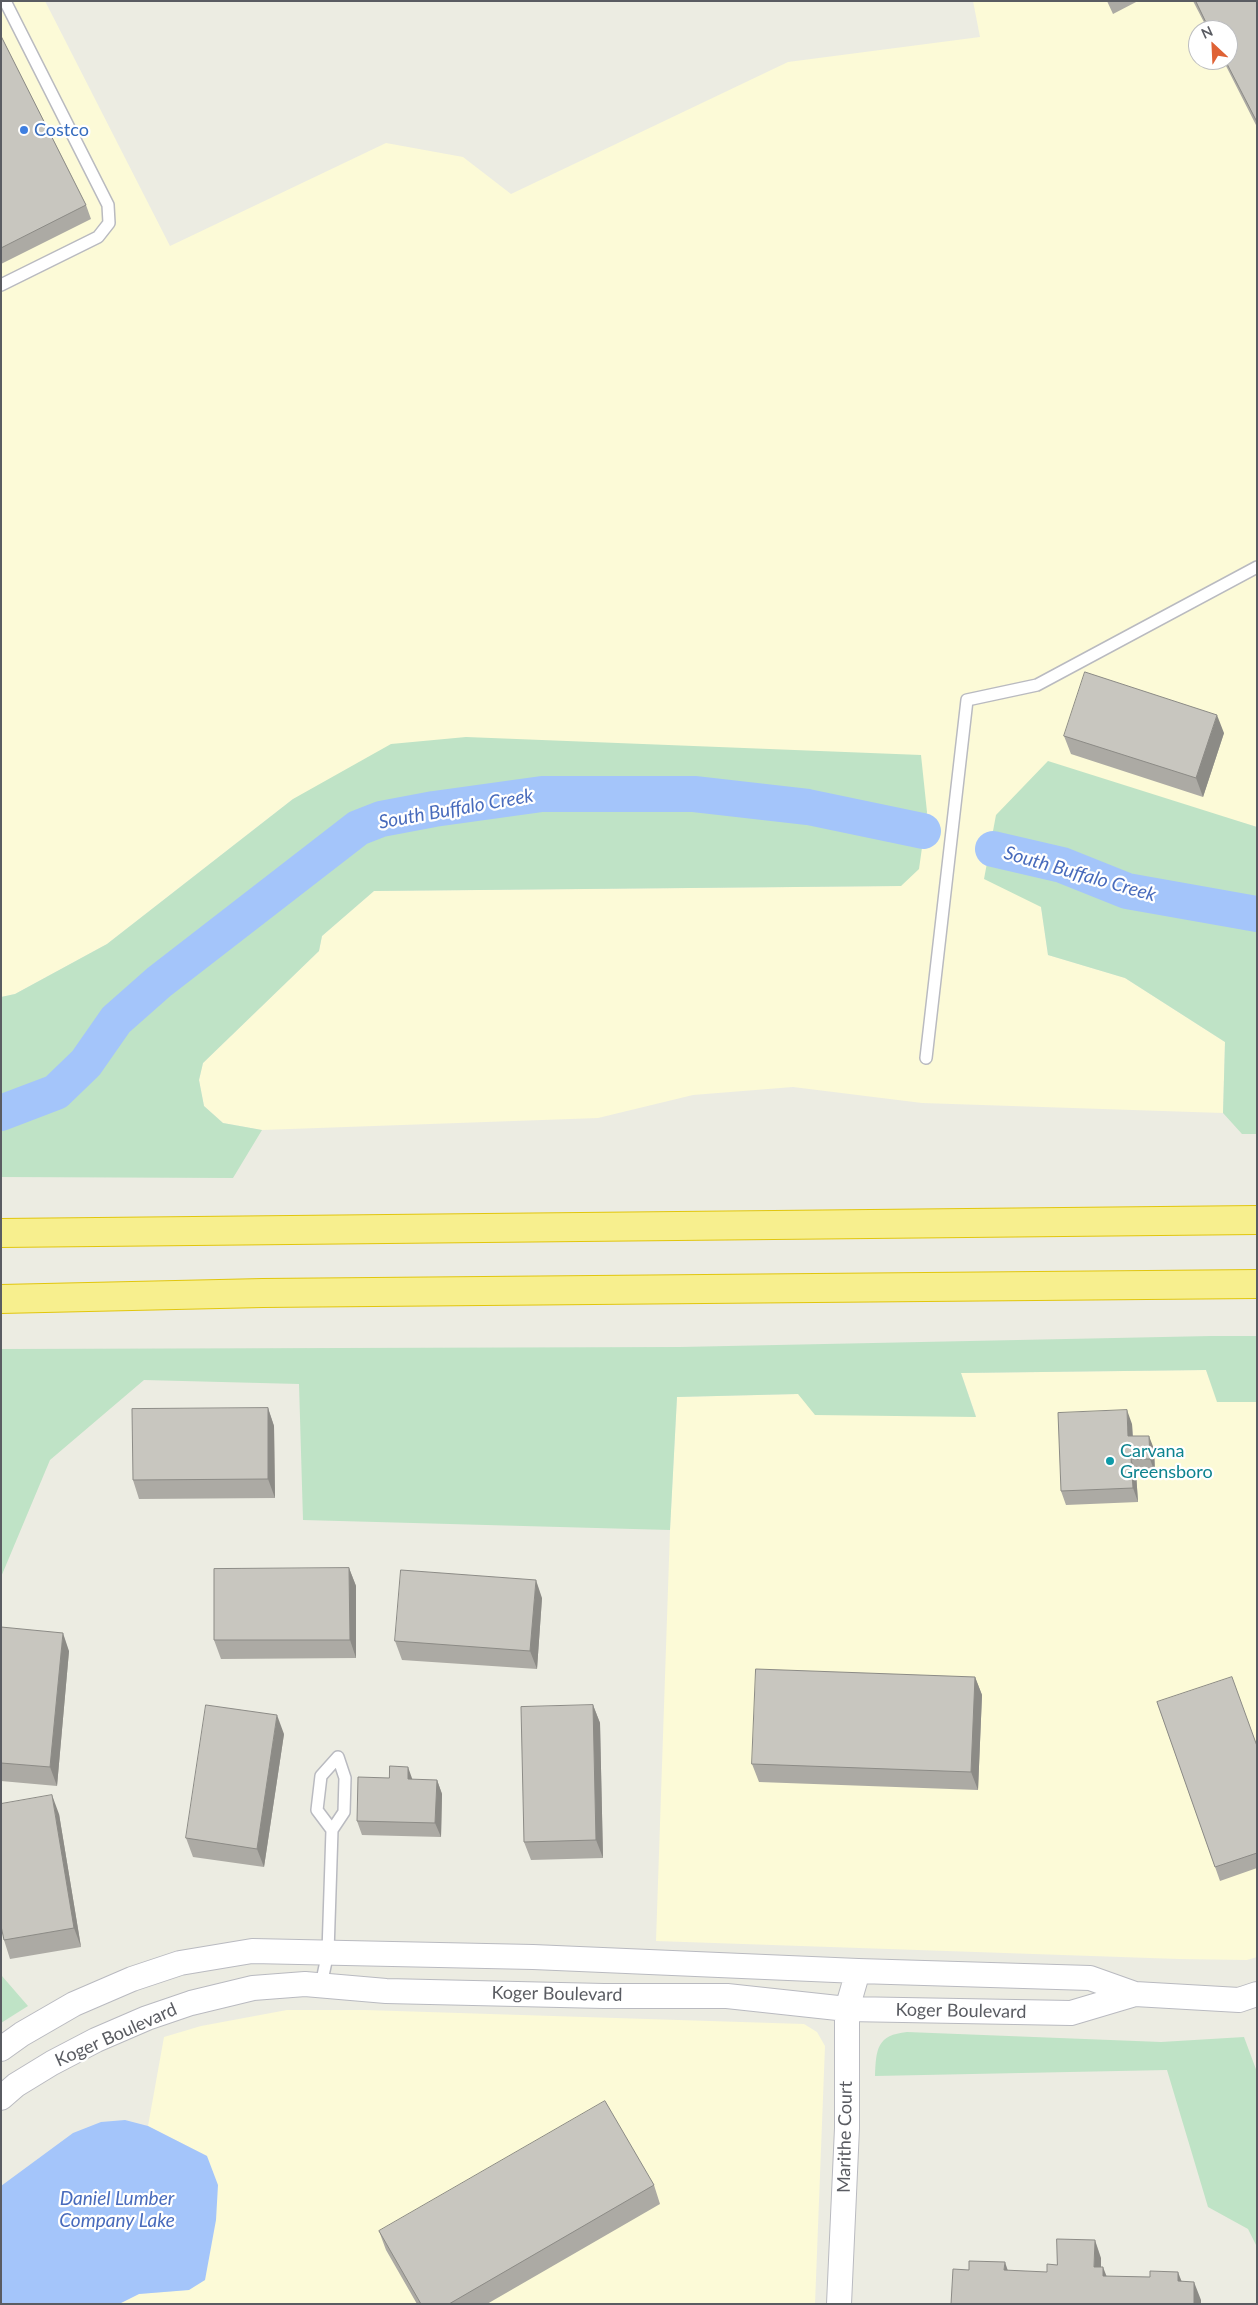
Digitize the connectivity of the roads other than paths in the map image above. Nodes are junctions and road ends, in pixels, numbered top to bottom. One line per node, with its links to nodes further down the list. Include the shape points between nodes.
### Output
1 (4, 1): 2 (lane, via 108,206 110,223 98,237)
2 (1, 286)
3 (1257, 567): 4 (lane, via 1037,685 967,700)
4 (926, 1058)
5 (1257, 1220): 6 (highway)
6 (1, 1233)
7 (1257, 1284): 8 (highway, via 282,1293)
8 (1, 1299)
9 (332, 1830): 9 (lane, via 344,1812 345,1778 338,1757 321,1776 317,1810); 10 (lane)
10 (328, 1952): 11 (street, Koger Boulevard); 12 (lane); 16 (street, Koger Boulevard, via 252,1951 180,1963 74,2004)
11 (858, 1971): 13 (street, Koger Boulevard, via 1090,1978); 15 (street, Marithe Court)
12 (321, 1985): 15 (street, Koger Boulevard, via 386,1991 727,1996); 17 (street, Koger Boulevard, via 253,1988 147,2018 52,2063)
13 (1135, 1994): 14 (street, Koger Boulevard, via 1239,2000); 15 (street, Koger Boulevard, via 1071,2013)
14 (1257, 1994)
15 (847, 2009): 18 (street, Marithe Court)
16 (1, 2049)
17 (1, 2098)
18 (839, 2304)

